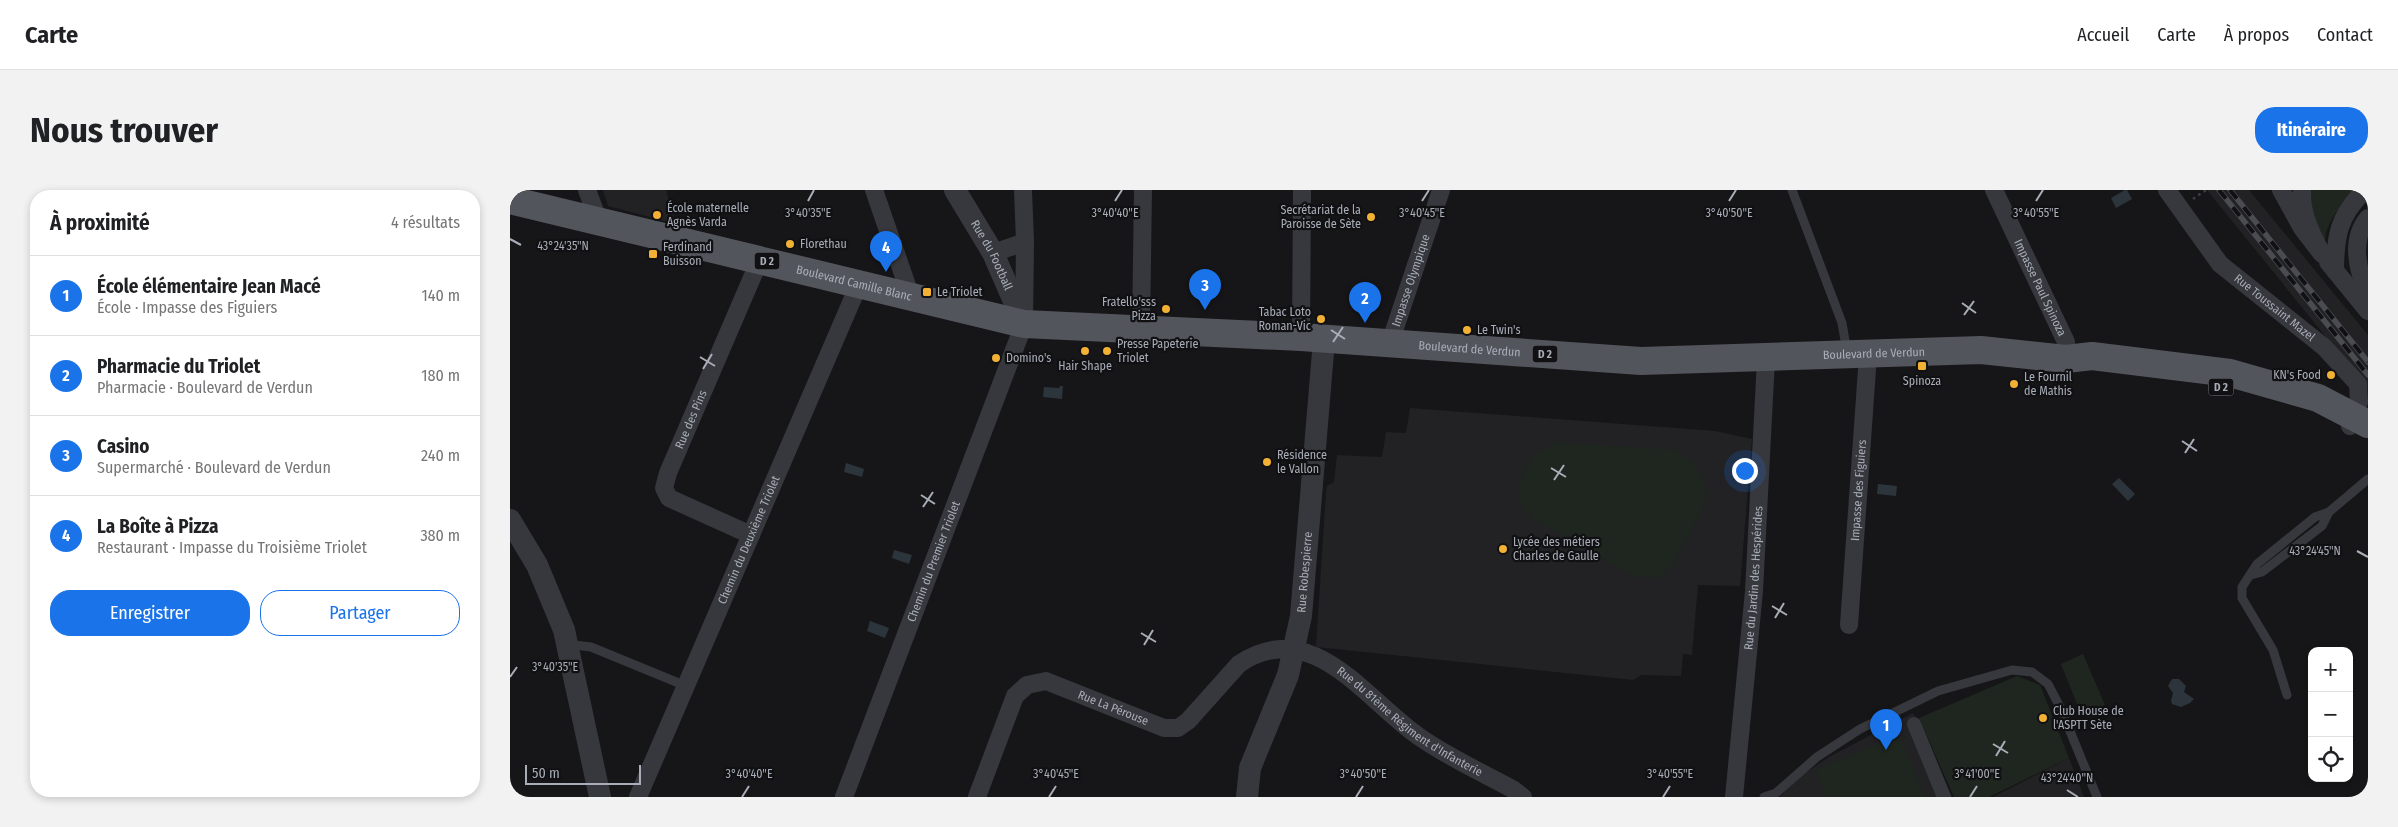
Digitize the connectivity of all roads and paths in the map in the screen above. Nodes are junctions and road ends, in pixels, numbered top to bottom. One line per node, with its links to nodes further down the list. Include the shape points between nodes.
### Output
1 (587, 190): 16 (street)
2 (874, 190): 24 (street)
3 (956, 190): 18 (street, Rue du Football)
4 (1023, 190): 17 (street)
5 (1144, 190): 27 (street)
6 (1302, 190): 28 (street)
7 (1441, 190): 29 (street, Impasse Olympique)
8 (1792, 190): 30 (lane, via 1842,323)
9 (1994, 190): 32 (street, Impasse Paul Spinoza, via 2066,342)
10 (2167, 190): 33 (street, Rue Toussaint Mazel, via 2220,264 2324,347 2358,384)
11 (2281, 190): 19 (street, via 2302,228)
12 (2302, 190): 19 (street, via 2302,207 2308,228)
13 (2365, 190): 21 (street, via 2344,216 2337,234)
14 (510, 200): 16 (main road, Boulevard Camille Blanc / D 2)
15 (2368, 218): 23 (street, via 2361,229 2357,255)
16 (599, 222): 20 (main road, Boulevard Camille Blanc / D 2)
17 (1025, 242): 18 (street); 26 (street)
18 (993, 252): 26 (street, Rue du Football)
19 (2322, 254): 21 (street)
20 (760, 259): 22 (main road, Boulevard Camille Blanc / D 2); 36 (street, Rue des Pins, via 664,488 669,498)
21 (2336, 271): 25 (street)
22 (859, 284): 24 (main road, Boulevard Camille Blanc / D 2); 36 (street, Chemin du Deuxième Triolet)
23 (2368, 291)
24 (911, 297): 26 (main road, Boulevard Camille Blanc / D 2)
25 (2368, 311)
26 (1024, 324): 27 (main road, Boulevard de Verdun / D 2); 46 (street, Chemin du Premier Triolet)
27 (1141, 329): 28 (main road, Boulevard de Verdun / D 2)
28 (1312, 338): 29 (main road, Boulevard de Verdun / D 2); 39 (street, Rue Robespierre, via 1301,616)
29 (1390, 343): 31 (main road, Boulevard de Verdun / D 2, via 1642,361)
30 (1858, 355): 31 (main road, Boulevard de Verdun / D 2); 32 (main road, Boulevard de Verdun / D 2, via 1986,350); 37 (street, Impasse des Figuiers)
31 (1766, 359): 43 (street, Rue du Jardin des Hespérides, via 1754,591)
32 (2066, 359): 33 (main road, Boulevard de Verdun / D 2, via 2100,372 2161,376 2280,400)
33 (2360, 428)
34 (2368, 479): 41 (lane, via 2330,512 2315,518 2256,564 2242,588 2242,598 2273,650)
35 (510, 520): 38 (street, via 541,573 558,612)
36 (750, 536): 40 (street, Chemin du Deuxième Triolet)
37 (1849, 625)
38 (567, 644): 40 (lane, via 591,647); 44 (street)
39 (1294, 650): 47 (street, Rue La Pérouse, via 1276,648 1250,657 1178,728 1164,728 1046,681 1027,685 1015,696); 48 (street, Rue Robespierre, via 1285,684 1250,768); 49 (street, Rue du 81ème Régiment d'Infanterie, via 1340,669 1420,738)
40 (686, 686): 45 (street, Chemin du Deuxième Triolet)
41 (2287, 694)
42 (1914, 724): 51 (street)
43 (1738, 796)
44 (600, 797)
45 (638, 797)
46 (844, 797)
47 (977, 797)
48 (1246, 797)
49 (1523, 797)
50 (1764, 797): 52 (lane, via 1776,793 1817,757 1860,729 1938,690 2012,670 2032,672 2048,684)
51 (1944, 797)
52 (2097, 797)

